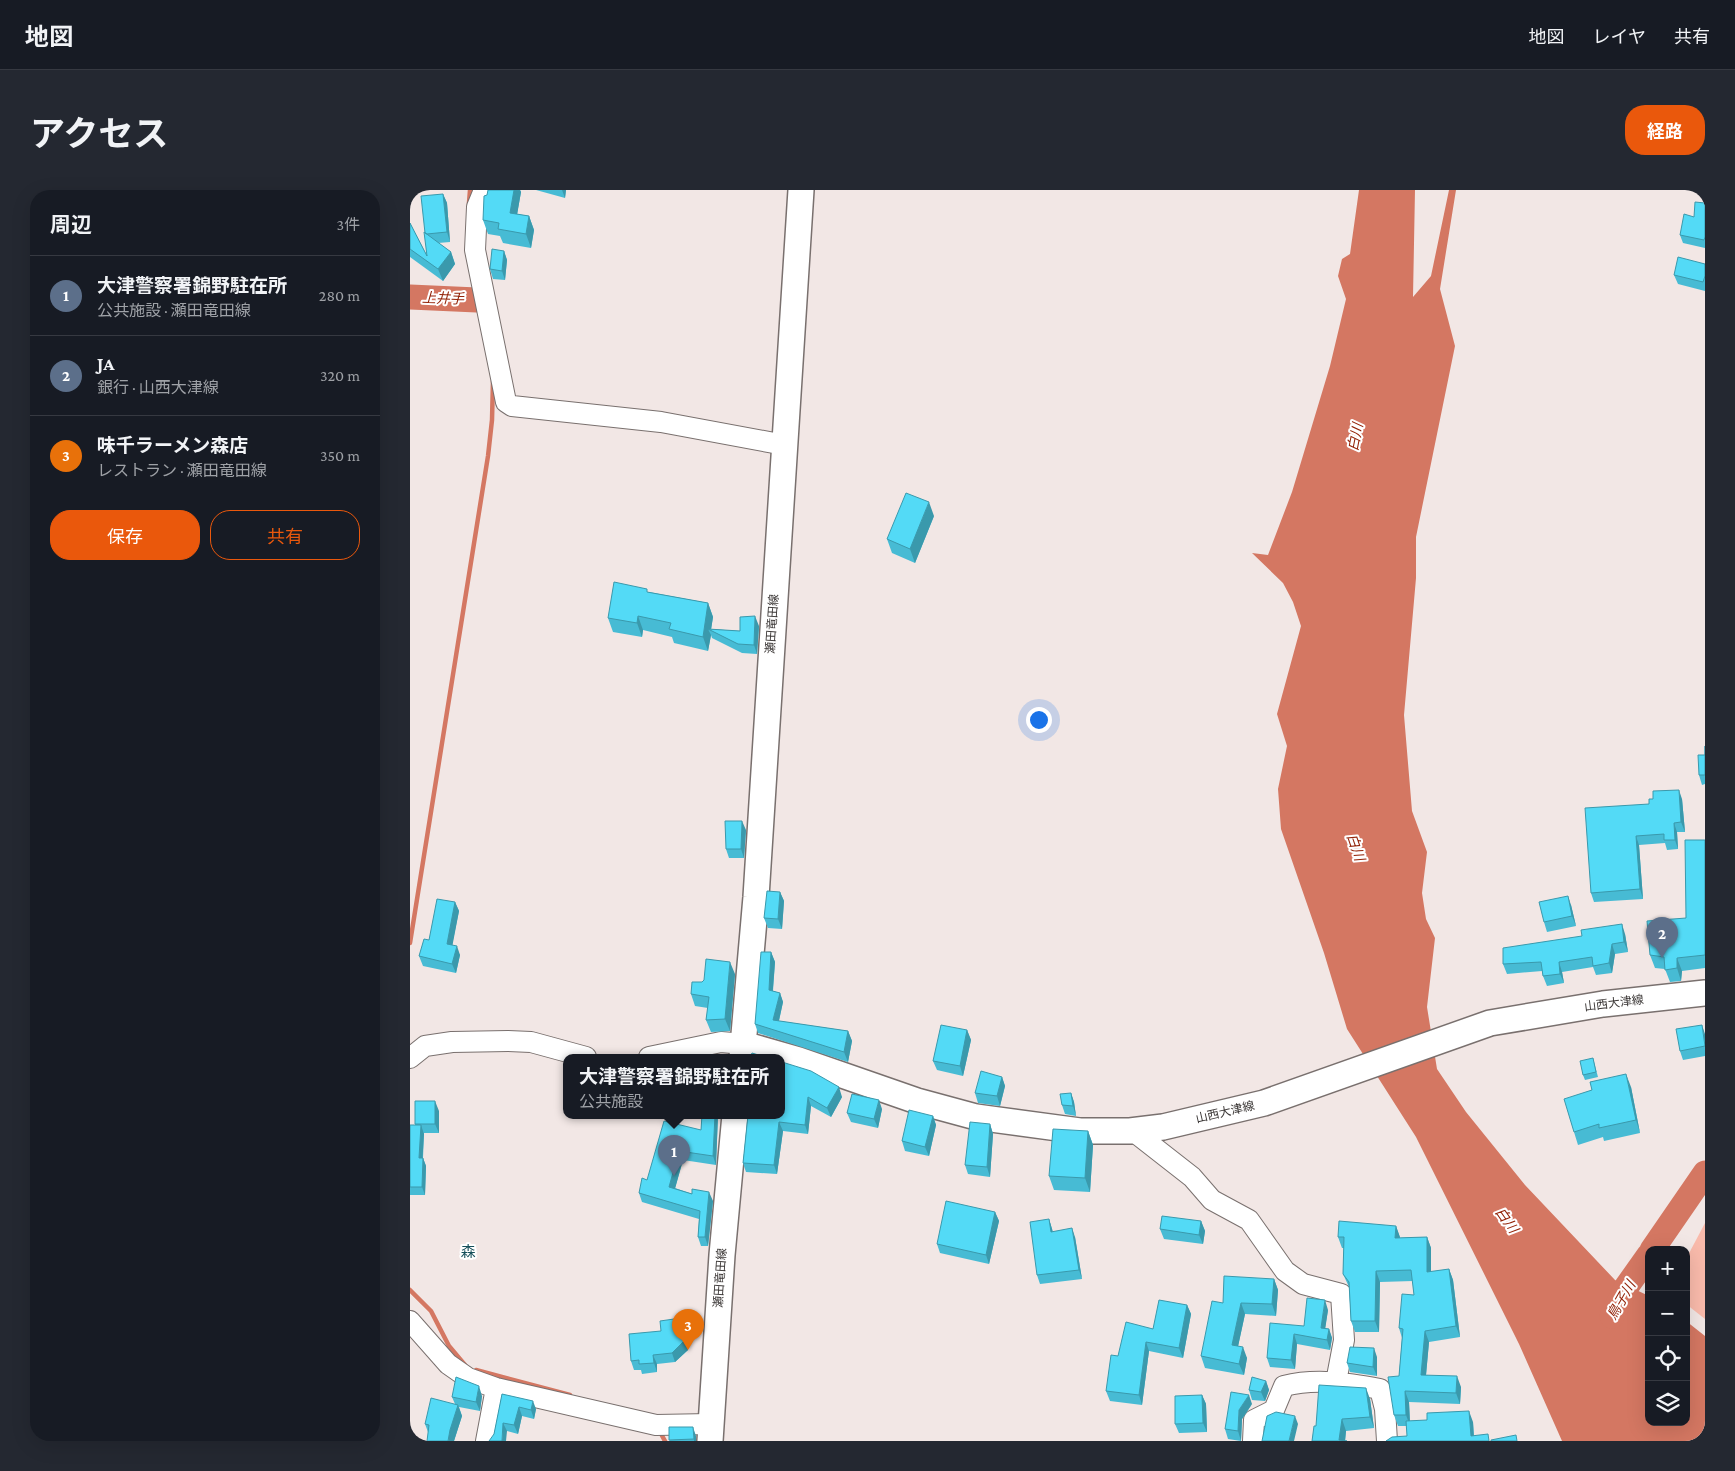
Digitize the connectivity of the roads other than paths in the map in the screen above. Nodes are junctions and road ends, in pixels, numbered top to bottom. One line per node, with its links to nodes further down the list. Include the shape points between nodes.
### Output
1 (484, 190): 3 (street, via 478,207 476,250 506,402 512,406 661,422)
2 (801, 190): 3 (main road, 瀬田竜田線)
3 (786, 445): 5 (main road, 瀬田竜田線, via 756,896)
4 (1705, 993): 12 (main road, 山西大津線, via 1604,1004 1490,1023 1264,1103 1163,1127)
5 (742, 1051): 7 (street, via 721,1042); 8 (main road, 山西大津線)
6 (575, 1054): 9 (street, via 530,1042 508,1041 425,1046)
7 (663, 1054)
8 (761, 1054)
9 (410, 1058)
10 (785, 1058): 12 (main road, 山西大津線, via 976,1117 1080,1131)
11 (735, 1119): 16 (main road, 瀬田竜田線)
12 (1130, 1131): 14 (street, via 1192,1178 1212,1200 1248,1220 1286,1271 1303,1284 1341,1294 1344,1340)
13 (410, 1321): 15 (street, via 448,1364 468,1378)
14 (1336, 1382): 18 (street, via 1299,1382 1284,1386 1274,1410 1254,1420); 19 (street, via 1380,1389)
15 (496, 1388): 16 (street, via 656,1425); 17 (street)
16 (710, 1433)
17 (486, 1441)
18 (1253, 1441)
19 (1387, 1441)

